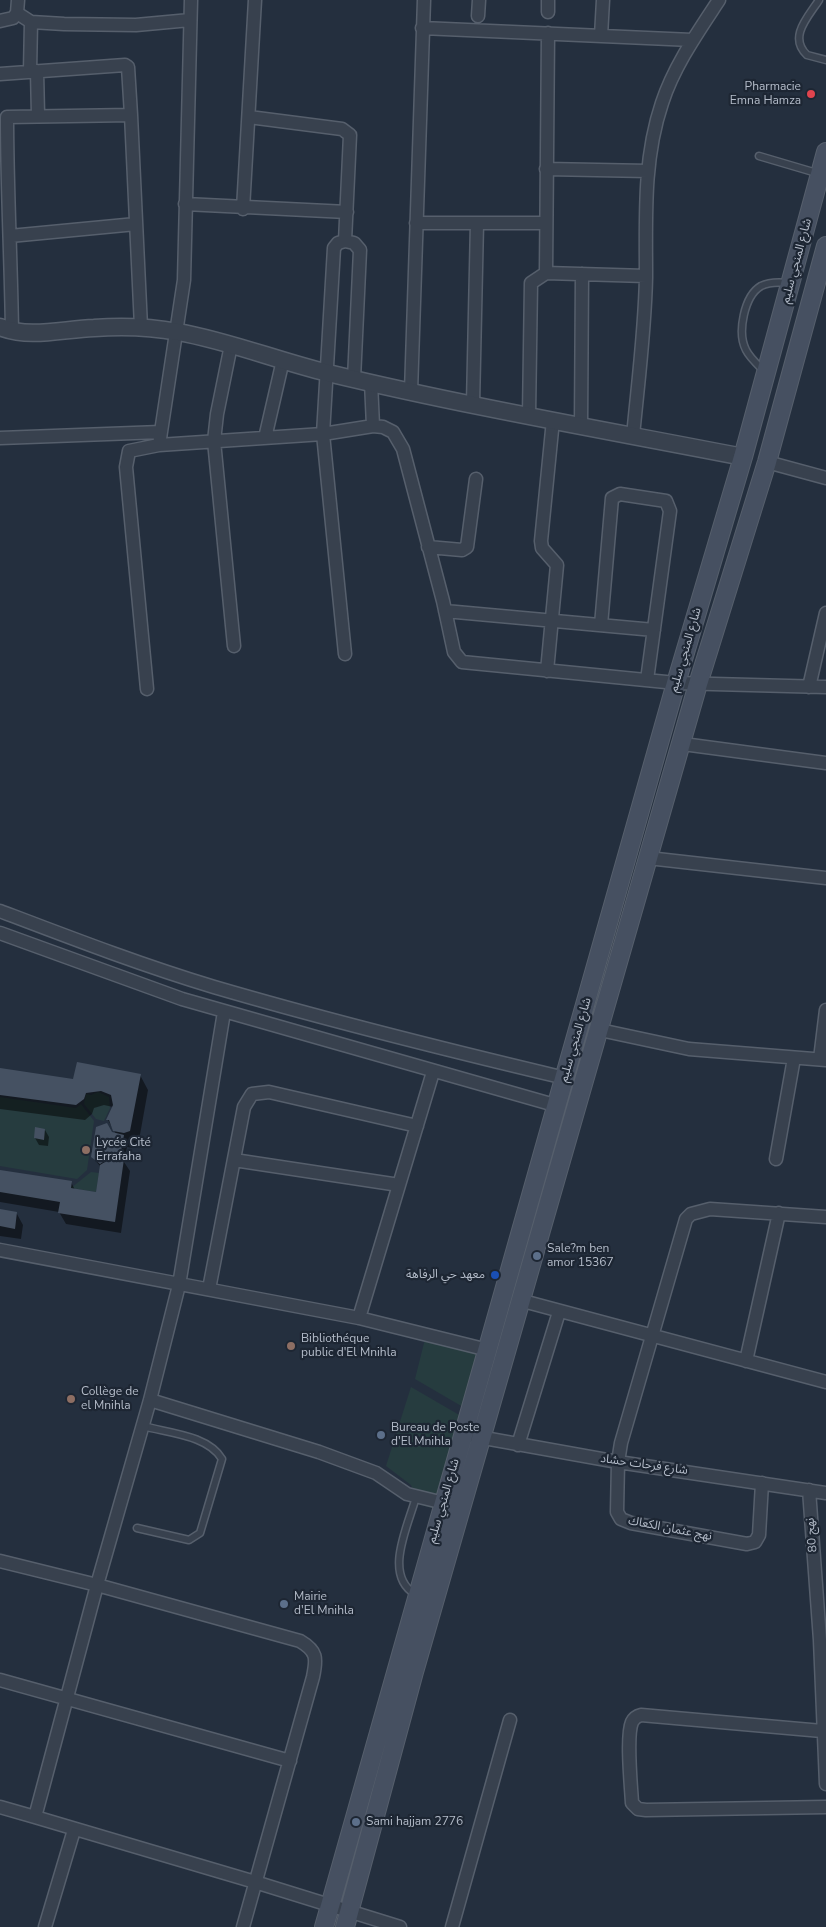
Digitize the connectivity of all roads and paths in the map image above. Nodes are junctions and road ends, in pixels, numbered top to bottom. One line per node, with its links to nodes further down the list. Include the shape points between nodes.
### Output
1 (191, 0): 10 (street)
2 (255, 0): 23 (street)
3 (424, 0): 13 (street)
4 (479, 0): 9 (street)
5 (602, 0): 15 (street)
6 (719, 0): 16 (street)
7 (818, 0): 17 (lane, via 798,34 798,42 807,55)
8 (17, 6): 11 (street, via 13,18); 12 (street)
9 (478, 16)
10 (190, 20): 12 (street, via 136,25); 29 (street)
11 (0, 21)
12 (31, 22): 18 (street)
13 (422, 28): 14 (street); 32 (street)
14 (548, 33): 15 (street); 26 (street)
15 (601, 36): 16 (street)
16 (692, 40): 27 (street, via 662,103)
17 (826, 60)
18 (33, 72): 19 (street); 20 (street); 21 (street, via 125,65 128,67)
19 (0, 74)
20 (38, 115): 21 (street); 22 (street)
21 (131, 115): 35 (street)
22 (3, 117): 36 (street)
23 (249, 117): 30 (street); 31 (street, via 347,131 351,140)
24 (826, 152): 28 (main road, شارع المنجي سليم)
25 (759, 156): 28 (lane)
26 (546, 169): 27 (street); 34 (street)
27 (648, 171): 41 (street)
28 (821, 174): 42 (main road, شارع المنجي سليم)
29 (185, 204): 30 (street); 45 (street, via 184,280)
30 (243, 209): 31 (street)
31 (347, 212): 37 (street)
32 (416, 223): 33 (street); 52 (street)
33 (477, 223): 34 (street); 53 (street)
34 (545, 223): 39 (street)
35 (136, 224): 36 (street); 43 (street)
36 (10, 236): 44 (street)
37 (345, 241): 48 (street, via 334,248); 50 (street, via 354,243 360,250)
38 (826, 246): 66 (main road, شارع المنجي سليم)
39 (546, 273): 40 (street); 54 (street, via 534,280 529,288)
40 (582, 274): 41 (street); 57 (street)
41 (646, 276): 60 (street, via 643,340)
42 (792, 283): 49 (main road, شارع المنجي سليم); 49 (lane, via 775,282 762,286 752,294 747,307 742,341 750,357)
43 (141, 327): 44 (street, via 50,333); 45 (street)
44 (6, 329)
45 (177, 332): 46 (street); 58 (street)
46 (231, 345): 47 (street); 63 (street)
47 (283, 360): 48 (street); 62 (street)
48 (327, 373): 50 (street); 59 (street)
49 (766, 373): 65 (main road, شارع المنجي سليم)
50 (354, 378): 51 (street)
51 (371, 382): 52 (street); 56 (street)
52 (412, 392): 53 (street)
53 (473, 404): 54 (street)
54 (529, 415): 55 (street)
55 (553, 420): 57 (street); 72 (street, via 541,541 542,548 557,566)
56 (373, 426): 59 (street); 69 (street, via 393,432 399,439)
57 (582, 426): 60 (street)
58 (161, 432): 61 (street); 64 (street)
59 (323, 434): 62 (street); 76 (street)
60 (632, 436): 65 (street)
61 (0, 438)
62 (265, 438): 63 (street)
63 (214, 441): 64 (street); 75 (street)
64 (158, 445): 83 (street, via 132,449 126,455)
65 (743, 457): 79 (main road, شارع المنجي سليم)
66 (767, 462): 67 (street); 80 (main road, شارع المنجي سليم)
67 (826, 478)
68 (476, 479): 69 (street, via 467,547 462,550)
69 (428, 547): 70 (street)
70 (445, 611): 72 (street); 77 (street, via 454,652 462,662)
71 (826, 613): 81 (street)
72 (551, 620): 73 (street); 77 (street)
73 (601, 625): 74 (street); 74 (street, via 612,500 620,494 661,499 670,506)
74 (654, 630): 78 (street)
75 (234, 646)
76 (345, 654)
77 (547, 671): 78 (street)
78 (647, 680): 79 (street)
79 (676, 683): 80 (street); 98 (main road, شارع المنجي سليم)
80 (698, 684): 81 (street); 84 (main road, شارع المنجي سليم)
81 (809, 687): 82 (street)
82 (826, 687)
83 (147, 689)
84 (683, 744): 85 (street); 86 (main road, شارع المنجي سليم)
85 (826, 763)
86 (648, 858): 87 (street); 94 (main road, شارع المنجي سليم)
87 (826, 878)
88 (0, 911): 90 (street)
89 (0, 933): 91 (street)
90 (125, 958): 91 (street); 98 (street, via 396,1038)
91 (120, 978): 93 (street)
92 (826, 1010): 96 (street)
93 (224, 1012): 97 (street); 107 (street)
94 (600, 1030): 95 (street, via 689,1049); 109 (main road, شارع المنجي سليم)
95 (794, 1058): 96 (street); 101 (street)
96 (823, 1060)
97 (433, 1072): 99 (street); 100 (street)
98 (565, 1078): 99 (main road, شارع المنجي سليم)
99 (558, 1106): 113 (main road, شارع المنجي سليم)
100 (417, 1126): 102 (street, via 260,1092 252,1094 244,1108); 103 (street)
101 (776, 1159)
102 (234, 1160): 103 (street); 108 (street)
103 (399, 1186): 111 (street)
104 (779, 1213): 105 (street); 112 (street, via 710,1209 691,1214 681,1231); 114 (street)
105 (826, 1218)
106 (0, 1250): 107 (street)
107 (179, 1284): 108 (street); 116 (street)
108 (209, 1289): 111 (street)
109 (523, 1301): 110 (street); 119 (main road, شارع المنجي سليم)
110 (559, 1312): 112 (street); 120 (street)
111 (359, 1318): 113 (street)
112 (652, 1337): 114 (street); 121 (street, via 627,1419)
113 (488, 1350): 118 (main road, شارع المنجي سليم)
114 (746, 1361): 115 (street)
115 (826, 1382)
116 (150, 1400): 117 (street); 125 (street, via 355,1464)
117 (143, 1426): 127 (lane, via 206,1443 217,1450 222,1459 200,1533 189,1540); 129 (street)
118 (462, 1433): 119 (street, شارع فرحات حشاد); 126 (main road, شارع المنجي سليم)
119 (482, 1438): 120 (street, شارع فرحات حشاد); 144 (main road, شارع المنجي سليم)
120 (518, 1445): 121 (street, شارع فرحات حشاد)
121 (618, 1462): 122 (street, شارع فرحات حشاد); 122 (street, نهج عثمان الكعاك, via 616,1505 621,1519 747,1544 758,1539)
122 (762, 1483): 123 (street, شارع فرحات حشاد)
123 (808, 1490): 124 (street, شارع فرحات حشاد); 130 (street, نهج 80)
124 (826, 1493)
125 (416, 1497): 126 (street); 131 (lane, via 398,1565 401,1580)
126 (444, 1503): 131 (main road, شارع المنجي سليم)
127 (138, 1528)
128 (0, 1561): 129 (street)
129 (97, 1585): 133 (street); 136 (street, via 300,1641 311,1648 315,1658 314,1677)
130 (821, 1590): 135 (street, نهج 80)
131 (417, 1595): 143 (main road, شارع المنجي سليم)
132 (0, 1680): 133 (street)
133 (66, 1700): 136 (street); 140 (street)
134 (510, 1720): 149 (street)
135 (822, 1731): 137 (street, نهج 80); 139 (street, via 641,1715 632,1722 630,1732 631,1788 632,1803 638,1809 646,1810)
136 (290, 1761): 142 (street)
137 (826, 1784)
138 (0, 1807): 140 (street)
139 (826, 1807)
140 (35, 1817): 141 (street)
141 (74, 1830): 142 (street); 145 (street)
142 (255, 1882): 143 (street); 146 (street)
143 (329, 1906): 144 (street); 147 (main road, شارع المنجي سليم)
144 (347, 1919): 148 (street)
145 (45, 1927)
146 (244, 1927)
147 (324, 1927)
148 (400, 1927)
149 (452, 1927)

